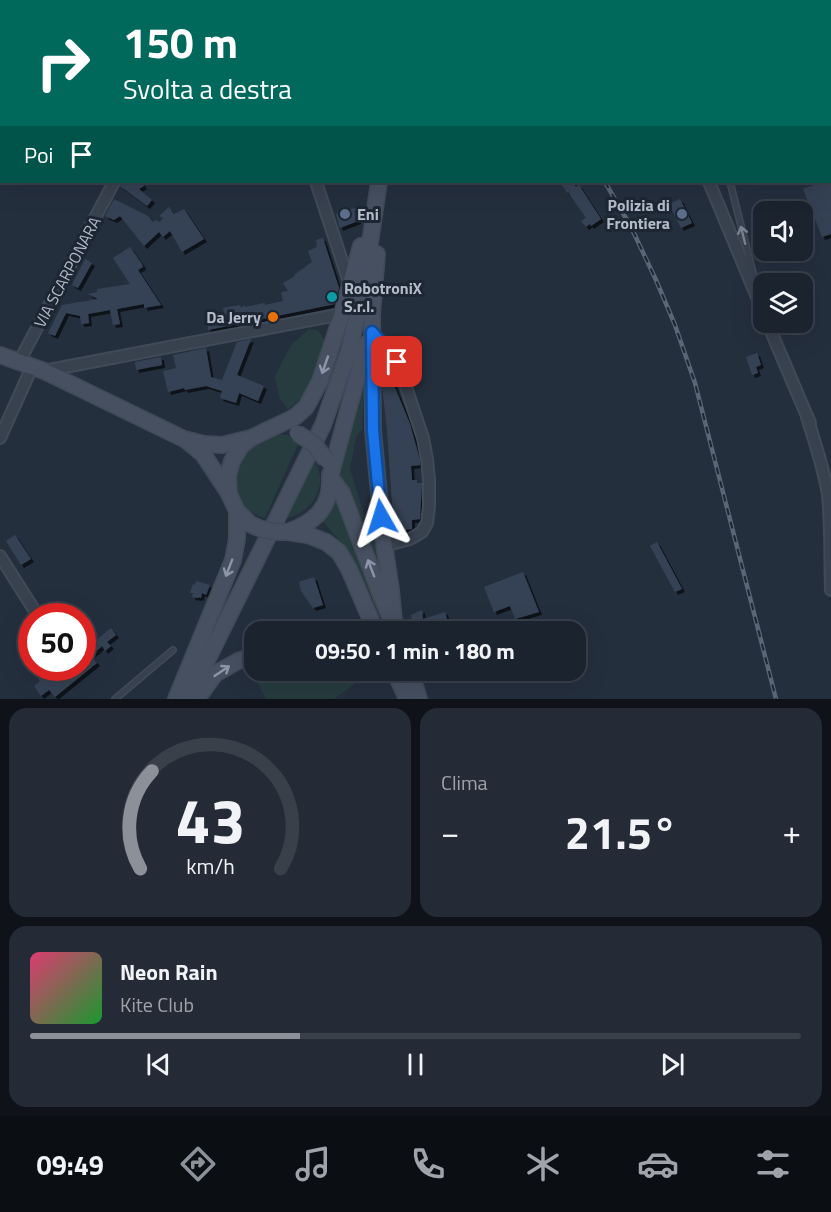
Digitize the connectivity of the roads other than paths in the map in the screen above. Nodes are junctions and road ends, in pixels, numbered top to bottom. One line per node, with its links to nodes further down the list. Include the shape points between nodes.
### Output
1 (114, 183): 16 (street, VIA SCARPONARA)
2 (316, 183): 7 (street)
3 (709, 183): 8 (street)
4 (730, 183): 6 (lane, one-way to 4)
5 (378, 185): 7 (main road); 10 (main road); 41 (main road, via 363,290 349,351 323,425)
6 (753, 273)
7 (350, 285): 9 (main road)
8 (753, 289)
9 (342, 314): 11 (street); 14 (main road)
10 (372, 314): 12 (main road); 23 (main road)
11 (313, 320): 14 (street, via 325,325); 16 (street)
12 (372, 332): 28 (main road, via 373,430); 28 (street, via 397,362 423,438 429,480 427,523 422,532)
13 (771, 333): 17 (street)
14 (334, 340): 18 (main road, one-way to 18, via 306,407 296,417)
15 (0, 355): 16 (main road)
16 (32, 367): 19 (street, VIA SCARPONARA); 21 (main road)
17 (807, 417): 22 (street); 27 (street, via 823,473)
18 (267, 431): 20 (main road); 23 (main road, bridge, via 297,433 315,444 326,460)
19 (0, 438)
20 (251, 438): 21 (main road, via 222,445); 24 (main road, via 232,461)
21 (184, 439): 24 (main road, via 203,454)
22 (831, 473)
23 (330, 477): 26 (main road, via 328,496 318,515); 33 (main road, one-way to 23, via 342,493)
24 (229, 494): 25 (main road)
25 (237, 511): 26 (main road, bridge, via 260,529); 40 (main road, one-way to 40, via 233,560)
26 (288, 532): 32 (main road, via 308,534 339,552)
27 (830, 536): 30 (street)
28 (384, 546): 34 (main road)
29 (0, 556): 31 (street)
30 (831, 590)
31 (30, 603)
32 (371, 621)
33 (393, 621)
34 (394, 621)
35 (173, 650): 39 (lane)
36 (244, 658): 42 (main road, one-way to 36, via 215,674)
37 (399, 681): 43 (main road)
38 (413, 681): 44 (main road)
39 (115, 699)
40 (176, 699)
41 (188, 699)
42 (197, 699)
43 (407, 699)
44 (419, 699)

